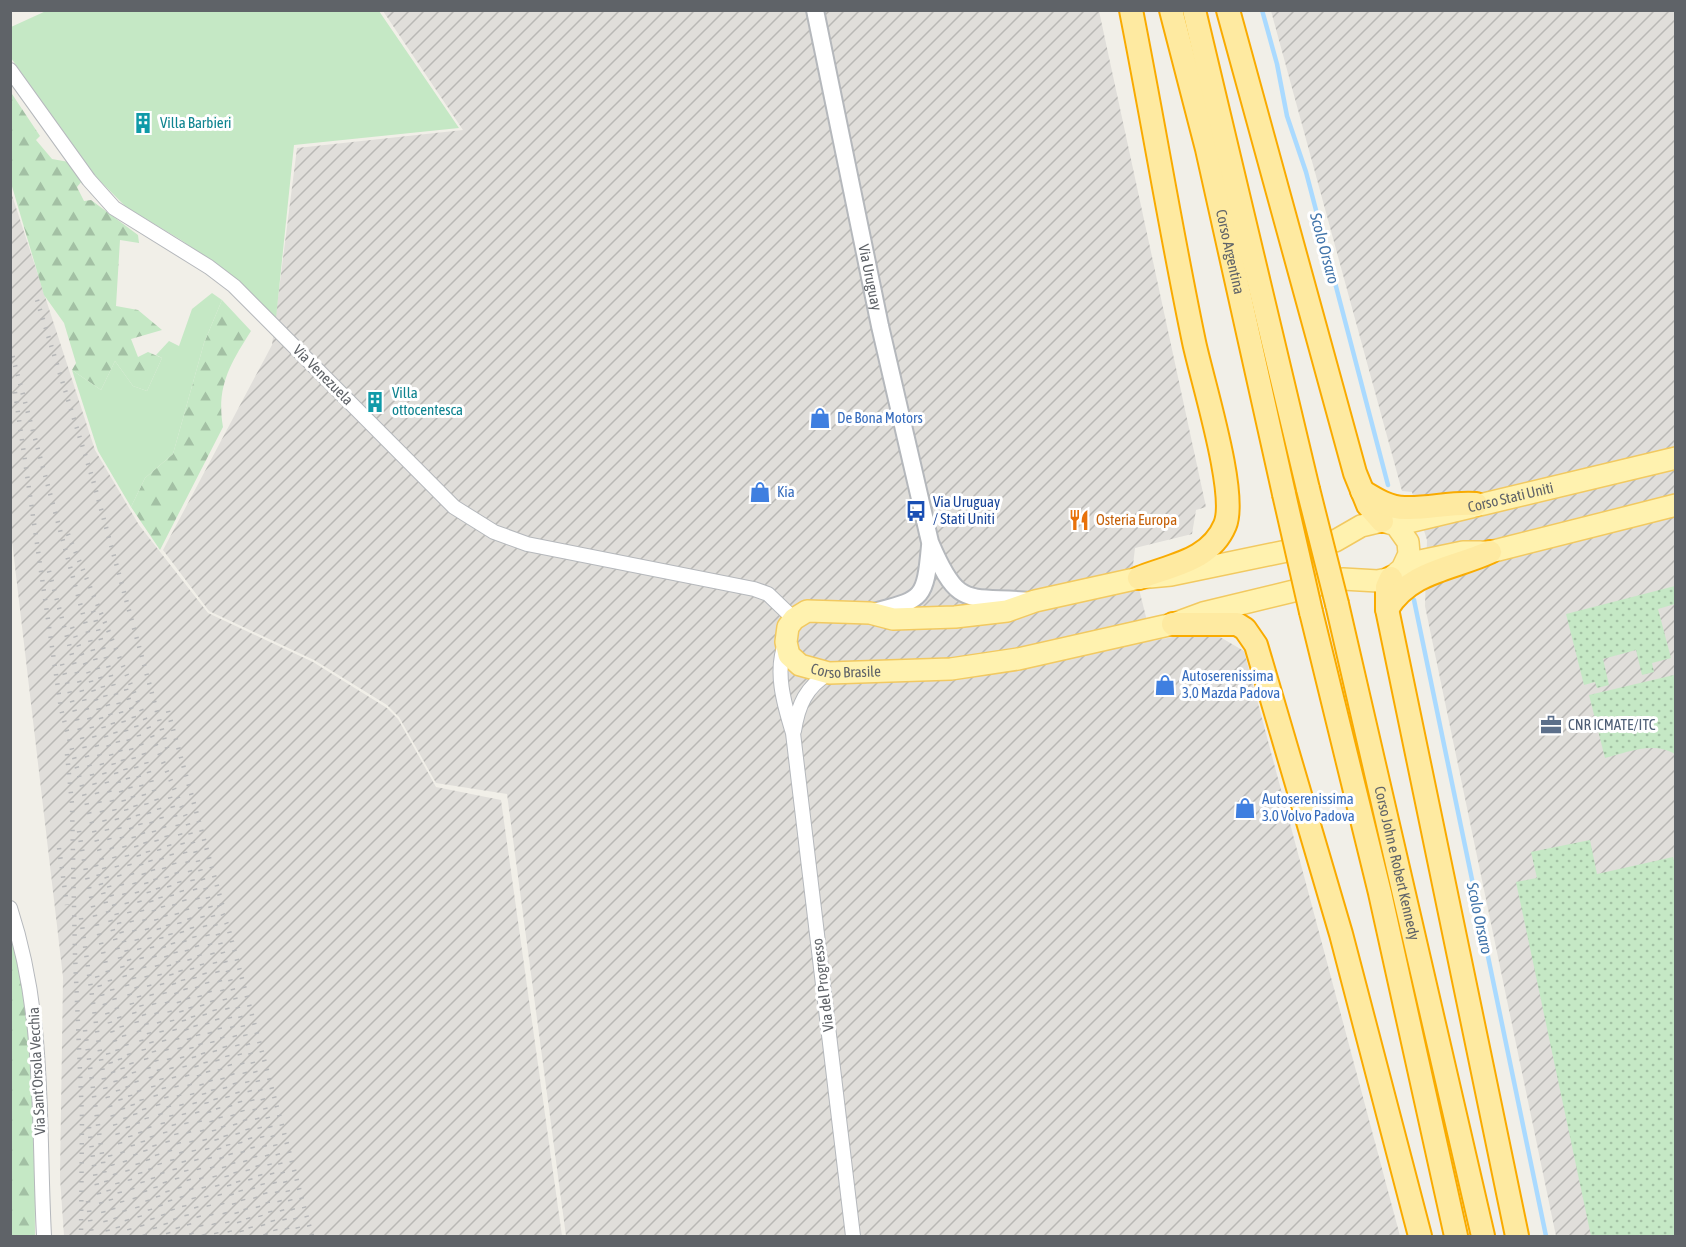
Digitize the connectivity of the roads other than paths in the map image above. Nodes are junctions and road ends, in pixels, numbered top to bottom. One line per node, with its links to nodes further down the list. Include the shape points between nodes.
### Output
1 (815, 10): 14 (street, Via Uruguay, via 880,326)
2 (1131, 10): 17 (highway, via 1194,341 1222,465 1227,509 1226,523 1212,547 1185,562)
3 (1171, 10): 10 (highway, Corso Argentina)
4 (1194, 10): 8 (highway, Corso Argentina)
5 (1228, 10): 9 (highway)
6 (10, 70): 20 (street, Via Venezuela, via 89,180 114,208 234,286 454,507 494,532 527,544 754,589 768,594)
7 (1676, 458): 11 (main road, Corso Stati Uniti)
8 (1308, 489): 31 (highway, Corso John e Robert Kennedy, bridge)
9 (1362, 491): 11 (highway, via 1388,505 1404,508 1454,502); 13 (highway)
10 (1284, 494): 30 (highway, Corso John e Robert Kennedy, bridge, via 1380,893)
11 (1476, 504): 13 (main road, Corso Stati Uniti)
12 (1676, 505): 15 (main road)
13 (1379, 524): 16 (main road, via 1408,542 1408,554); 17 (main road, Corso Stati Uniti, via 1335,541)
14 (930, 542): 18 (street, Via Uruguay, via 943,573 962,593 988,601); 21 (street, Via Uruguay, via 924,589 916,599)
15 (1490, 552): 16 (main road, via 1463,552 1419,561); 19 (highway, via 1424,574 1404,587)
16 (1396, 573): 19 (highway, via 1387,586); 22 (main road, Corso Brasile, via 1367,582 1343,579)
17 (1139, 578): 18 (main road)
18 (1035, 601): 21 (main road, via 1007,611 955,617 893,619)
19 (1387, 609): 32 (highway)
20 (787, 611): 21 (main road); 23 (main road)
21 (870, 613)
22 (1173, 624): 24 (main road, Corso Brasile, via 951,669); 29 (highway, via 1237,624 1256,645 1341,934)
23 (786, 642): 24 (main road, Corso Brasile, via 789,655 800,665); 25 (street, Via del Progresso, via 779,658 783,697)
24 (829, 673): 25 (street, Via del Progresso, via 813,684 802,699)
25 (793, 733): 28 (street, Via del Progresso)
26 (10, 908): 27 (street, Via Sant'Orsola Vecchia, via 22,942 35,1018)
27 (44, 1236)
28 (853, 1236)
29 (1419, 1236)
30 (1456, 1236)
31 (1483, 1236)
32 (1517, 1236)

